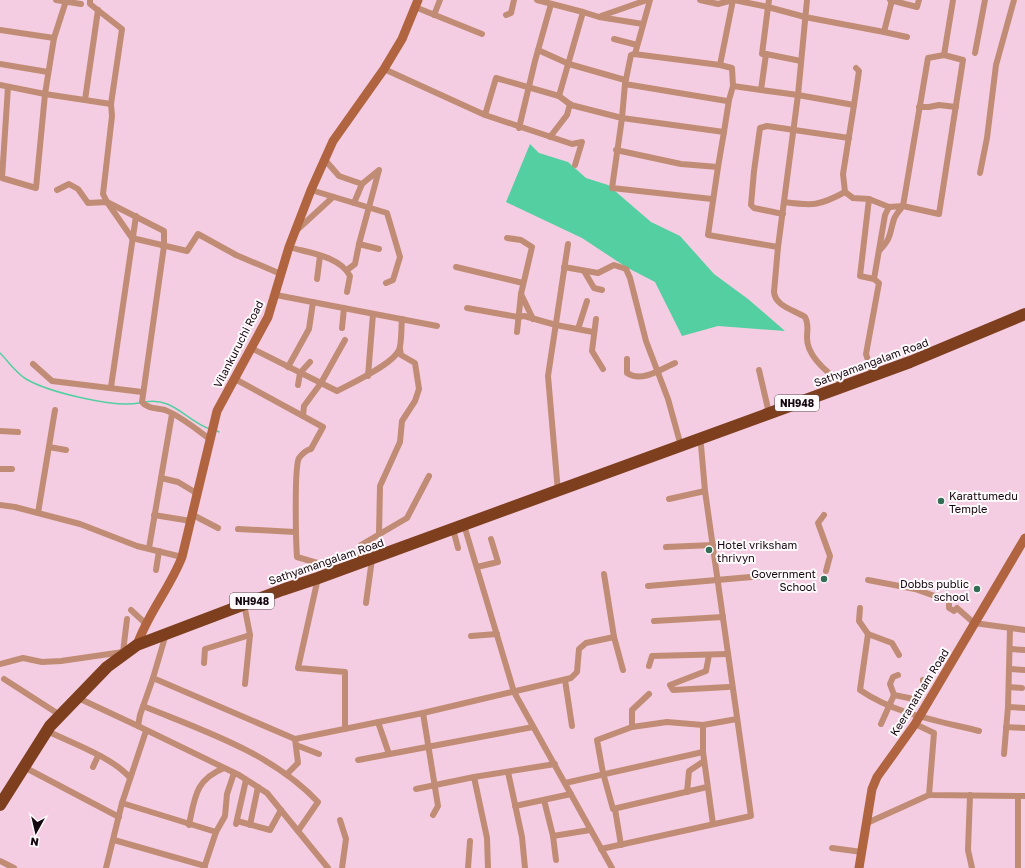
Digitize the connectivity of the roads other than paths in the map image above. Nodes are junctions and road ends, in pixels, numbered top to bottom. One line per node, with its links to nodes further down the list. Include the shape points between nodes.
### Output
1 (56, 0): 16 (street)
2 (90, 0): 21 (street, via 90,4)
3 (440, 0): 23 (street)
4 (514, 0): 24 (street, via 511,13)
5 (537, 0): 18 (street)
6 (648, 0): 25 (street); 27 (street)
7 (700, 0): 8 (street, via 718,4)
8 (734, 0): 20 (street); 43 (street)
9 (769, 0): 20 (street)
10 (807, 0): 26 (street)
11 (891, 0): 12 (street, via 917,7); 29 (street)
12 (919, 0)
13 (953, 0): 39 (street)
14 (985, 0): 36 (street)
15 (1014, 0): 75 (street, via 996,65)
16 (66, 1): 19 (street); 32 (street)
17 (415, 2): 23 (street); 45 (street, Vilankuruchi Road, via 402,39)
18 (550, 3): 22 (street); 35 (street)
19 (81, 4)
20 (768, 7): 26 (street); 38 (street, via 762,54)
21 (98, 10): 56 (street); 58 (street, via 122,29)
22 (583, 12): 25 (street); 42 (street)
23 (434, 15): 30 (street)
24 (506, 15)
25 (599, 17): 27 (street)
26 (805, 17): 29 (street); 40 (street)
27 (643, 24): 34 (street)
28 (0, 30): 32 (street)
29 (884, 32): 31 (street)
30 (482, 34)
31 (907, 37)
32 (54, 38): 46 (street)
33 (614, 39): 34 (street)
34 (637, 46): 37 (street)
35 (538, 50): 42 (street); 51 (street)
36 (975, 53)
37 (635, 54): 43 (street); 47 (street, via 631,55)
38 (766, 54): 40 (street); 52 (street)
39 (944, 55): 61 (street, via 928,58); 62 (street, via 963,60)
40 (801, 61): 54 (street)
41 (0, 64): 46 (street)
42 (569, 64): 47 (street); 55 (street)
43 (720, 64): 49 (street, via 732,68)
44 (856, 68): 60 (street, via 859,71)
45 (384, 70): 63 (street); 72 (street, Vilankuruchi Road, via 334,141)
46 (48, 72): 53 (street)
47 (624, 82): 57 (street); 64 (street)
48 (0, 86): 50 (street)
49 (733, 86): 52 (street); 57 (street)
50 (8, 87): 53 (street); 71 (street)
51 (529, 88): 55 (street); 63 (street, via 496,78); 65 (street)
52 (761, 90): 54 (street)
53 (45, 94): 56 (street); 71 (street, via 36,188 2,178)
54 (798, 95): 60 (street); 66 (street)
55 (559, 96): 59 (street)
56 (85, 100): 58 (street)
57 (729, 100): 67 (street)
58 (111, 104): 83 (street, via 112,116 103,194)
59 (570, 104): 64 (street); 68 (street, via 567,115)
60 (854, 105): 69 (street)
61 (919, 107): 62 (street); 86 (street)
62 (956, 107): 86 (street, via 939,214)
63 (485, 115): 65 (street)
64 (622, 118): 67 (street); 70 (street)
65 (519, 128): 68 (street)
66 (793, 130): 69 (street); 84 (street); 89 (street, via 767,126 760,128 754,171 752,207)
67 (724, 132): 74 (street)
68 (550, 137): 73 (street, via 572,144 582,142)
69 (849, 138): 79 (street, via 843,174)
70 (616, 150): 74 (street, via 681,164); 81 (street, via 612,188)
71 (2, 152)
72 (325, 160): 76 (street, via 339,176); 78 (street, Vilankuruchi Road)
73 (575, 164)
74 (718, 167): 81 (street)
75 (980, 173)
76 (362, 184): 85 (street); 88 (street, via 379,170)
77 (56, 190): 83 (street, via 70,184 78,189 88,204)
78 (311, 190): 80 (street); 91 (street, Vilankuruchi Road)
79 (845, 192): 82 (street, via 853,198); 84 (street, via 809,206)
80 (334, 197): 85 (street); 91 (street)
81 (712, 199): 98 (street, via 708,235)
82 (869, 199): 87 (street); 108 (street, via 860,276)
83 (107, 202): 90 (street); 92 (street)
84 (784, 202): 89 (street)
85 (354, 203): 88 (street)
86 (903, 206): 87 (street); 100 (street, via 894,218 888,241)
87 (889, 207): 100 (street, via 885,215)
88 (369, 208): 94 (street); 109 (street, via 387,213 400,257 393,280)
89 (783, 214): 98 (street)
90 (136, 216): 92 (street); 96 (street, via 164,231)
91 (295, 232): 97 (street, Vilankuruchi Road)
92 (132, 238): 96 (street); 150 (street)
93 (507, 238): 110 (street, via 520,240 532,247)
94 (359, 244): 99 (street); 104 (street, via 356,264)
95 (568, 244): 103 (street)
96 (164, 246): 106 (street, via 187,251 198,234 236,256); 151 (street)
97 (289, 247): 101 (street); 106 (street, Vilankuruchi Road)
98 (778, 247): 149 (street, via 774,298 805,317 809,353)
99 (379, 249)
100 (879, 251): 108 (street)
101 (320, 256): 104 (street, via 334,260); 107 (street)
102 (456, 266): 110 (street)
103 (564, 267): 105 (street); 126 (street)
104 (347, 270): 112 (street, via 350,276)
105 (584, 271): 111 (street, via 594,288); 142 (street, via 598,273 614,265 626,269 646,341)
106 (282, 274): 114 (street, Vilankuruchi Road)
107 (317, 279)
108 (874, 279): 144 (street, via 879,283 878,294 866,354)
109 (386, 283)
110 (523, 283): 113 (street)
111 (602, 290)
112 (347, 292)
113 (521, 294): 121 (street); 123 (street)
114 (276, 295): 116 (street); 133 (street, Vilankuruchi Road)
115 (587, 301): 129 (street)
116 (313, 302): 117 (street); 139 (street, via 309,329)
117 (344, 308): 119 (street); 128 (street)
118 (467, 308): 121 (street)
119 (373, 314): 122 (street); 145 (street)
120 (1025, 314): 144 (highway, Sathyamangalam Road / NH948, via 950,347)
121 (518, 317): 123 (street); 130 (street)
122 (402, 319): 127 (street); 134 (street)
123 (533, 319): 126 (street)
124 (596, 319): 131 (street)
125 (1025, 321): 152 (highway, Sathyamangalam Road / NH948, via 952,353)
126 (556, 325): 129 (street); 168 (street, via 548,376)
127 (437, 326)
128 (342, 328)
129 (578, 329): 131 (street)
130 (516, 332)
131 (593, 332): 140 (street, via 592,351)
132 (345, 340): 147 (street)
133 (251, 348): 139 (street); 146 (street, Vilankuruchi Road)
134 (400, 349): 145 (street, via 396,356); 181 (street, via 401,355 415,363 419,389 402,421 400,442 380,486)
135 (627, 359): 142 (street, via 627,373 631,376 644,377)
136 (310, 362): 143 (street)
137 (675, 363): 142 (street)
138 (33, 364): 150 (street, via 52,381)
139 (288, 367): 143 (street)
140 (603, 369)
141 (759, 370): 154 (street)
142 (658, 371): 161 (street)
143 (300, 373): 147 (street); 148 (street)
144 (873, 375): 149 (highway, Sathyamangalam Road / NH948)
145 (368, 376): 147 (street, via 337,391)
146 (235, 379): 156 (street); 159 (street, Vilankuruchi Road, via 217,411)
147 (320, 383): 156 (street, via 304,406)
148 (298, 385)
149 (845, 386): 152 (highway, Sathyamangalam Road / NH948)
150 (111, 387): 151 (street)
151 (142, 392): 155 (street, via 143,403)
152 (798, 406): 154 (highway, Sathyamangalam Road / NH948); 160 (highway, Sathyamangalam Road / NH948)
153 (55, 410): 162 (street)
154 (770, 413): 161 (highway, Sathyamangalam Road / NH948)
155 (172, 414): 159 (street); 167 (street)
156 (303, 416): 180 (street, via 323,427 311,449 298,459)
157 (0, 431): 158 (street)
158 (18, 432)
159 (212, 433): 170 (street, Vilankuruchi Road)
160 (701, 445): 168 (highway, Sathyamangalam Road / NH948, via 605,479); 169 (street)
161 (682, 446): 168 (highway, Sathyamangalam Road / NH948)
162 (49, 447): 163 (street); 173 (street)
163 (66, 450)
164 (0, 469): 165 (street)
165 (12, 469)
166 (429, 476): 181 (street, via 407,518)
167 (160, 478): 170 (street, via 178,482); 174 (street)
168 (562, 490): 177 (highway, Sathyamangalam Road / NH948)
169 (705, 491): 171 (street); 184 (street)
170 (198, 494): 176 (street, Vilankuruchi Road)
171 (669, 499)
172 (0, 505): 173 (street)
173 (38, 513): 186 (street, via 80,524)
174 (154, 515): 176 (street); 186 (street)
175 (824, 515): 195 (street, via 818,524 830,556)
176 (192, 518): 178 (street); 189 (street, Vilankuruchi Road)
177 (458, 527): 187 (street); 190 (highway, Sathyamangalam Road / NH948); 192 (street)
178 (218, 528)
179 (238, 530): 180 (street)
180 (295, 532): 194 (street, via 297,557)
181 (379, 534): 191 (street, via 361,545)
182 (1025, 538): 210 (street, Keeranatham Road)
183 (491, 539): 192 (street, via 498,562)
184 (713, 545): 185 (street); 199 (street)
185 (666, 547)
186 (148, 548): 188 (street)
187 (458, 548)
188 (159, 551): 189 (street); 193 (street)
189 (182, 557): 209 (street, Vilankuruchi Road, via 173,579)
190 (372, 559): 191 (highway, Sathyamangalam Road / NH948); 202 (street)
191 (360, 563): 194 (highway, Sathyamangalam Road / NH948)
192 (477, 567): 214 (street)
193 (156, 570)
194 (340, 570): 198 (highway, Sathyamangalam Road / NH948)
195 (826, 572)
196 (604, 574): 218 (street)
197 (774, 575): 199 (street)
198 (318, 578): 203 (highway, Sathyamangalam Road / NH948); 261 (street, via 298,668 345,672)
199 (718, 580): 201 (street); 206 (street)
200 (868, 580): 210 (street, via 915,589 949,601 949,608 954,611 957,608)
201 (648, 586)
202 (366, 603)
203 (244, 604): 213 (highway, Sathyamangalam Road / NH948); 216 (street)
204 (860, 608): 215 (street, via 859,621)
205 (132, 610): 209 (street)
206 (723, 617): 208 (street); 222 (street)
207 (127, 619): 220 (street)
208 (654, 622)
209 (145, 623): 220 (street, Vilankuruchi Road)
210 (974, 623): 211 (street); 251 (street, Keeranatham Road)
211 (1010, 630): 212 (street); 219 (street)
212 (1025, 630)
213 (166, 634): 220 (highway, Sathyamangalam Road / NH948); 232 (street)
214 (497, 634): 217 (street); 240 (street)
215 (868, 634): 224 (street, via 892,643); 244 (street, via 860,690 874,700)
216 (250, 635): 225 (street, via 205,649); 236 (street)
217 (471, 636)
218 (614, 637): 229 (street); 234 (street, via 586,643 579,649 577,672)
219 (1010, 649): 221 (street); 228 (street)
220 (129, 650): 226 (street, via 61,661 42,662 23,658); 243 (highway, Sathyamangalam Road / NH948, via 106,667)
221 (1025, 650)
222 (728, 654): 223 (street); 250 (street)
223 (709, 655): 227 (street, via 652,656); 237 (street, via 706,671 670,685 673,690)
224 (899, 655)
225 (204, 663)
226 (0, 664)
227 (649, 666)
228 (1010, 669): 230 (street); 238 (street)
229 (623, 670)
230 (1025, 670)
231 (898, 675): 242 (street, via 893,677 890,684)
232 (153, 678): 245 (street); 265 (street)
233 (4, 679): 249 (street)
234 (565, 680): 240 (street); 256 (street)
235 (923, 680): 242 (street, via 924,687 914,699)
236 (245, 684)
237 (728, 687)
238 (1009, 688): 239 (street); 246 (street)
239 (1022, 688)
240 (514, 692): 248 (street); 257 (street)
241 (649, 694): 258 (street, via 632,710)
242 (894, 696): 244 (street)
243 (76, 697): 249 (highway, Sathyamangalam Road / NH948); 255 (street)
244 (889, 705): 251 (street); 253 (street)
245 (143, 706): 255 (street); 281 (street, via 229,742)
246 (1008, 707): 247 (street); 259 (street)
247 (1025, 708)
248 (424, 713): 252 (street); 266 (street)
249 (60, 715): 262 (highway, Sathyamangalam Road / NH948)
250 (737, 719): 254 (street); 305 (street, via 751,816)
251 (917, 720): 264 (street); 292 (street, via 934,733); 304 (street, Keeranatham Road, via 877,777 872,789)
252 (378, 722): 261 (street); 269 (street)
253 (881, 724)
254 (703, 725): 258 (street, via 667,722); 267 (street)
255 (138, 726): 263 (street)
256 (572, 726)
257 (533, 727): 266 (street); 274 (street)
258 (632, 727): 280 (street, via 598,740)
259 (1006, 727): 260 (street); 270 (street)
260 (1025, 728)
261 (345, 729): 265 (street)
262 (47, 731): 271 (street); 275 (highway, Sathyamangalam Road / NH948)
263 (146, 731): 277 (street); 283 (street)
264 (980, 731)
265 (296, 742): 268 (street); 281 (street, via 298,763)
266 (428, 747): 269 (street); 286 (street)
267 (703, 752): 273 (street); 280 (street)
268 (319, 754)
269 (390, 754): 272 (street)
270 (1004, 754)
271 (98, 756): 276 (street); 283 (street, via 115,765)
272 (358, 760)
273 (704, 761): 288 (street); 290 (street, via 690,772)
274 (555, 764): 278 (street); 285 (street)
275 (24, 766): 297 (highway, Sathyamangalam Road / NH948); 302 (street)
276 (93, 767)
277 (224, 768): 279 (street); 306 (street, via 211,774 197,790)
278 (508, 772): 282 (street); 298 (street)
279 (234, 773): 284 (street); 310 (street, via 227,794 225,816)
280 (603, 773): 285 (street); 299 (street)
281 (287, 774): 309 (street, via 318,802)
282 (474, 777): 286 (street); 327 (street, via 486,838)
283 (130, 778): 296 (street)
284 (246, 780): 287 (street); 307 (street, via 236,822)
285 (565, 783): 291 (street)
286 (434, 785): 289 (street); 301 (street, via 438,806)
287 (258, 787): 300 (street, via 267,793); 307 (street)
288 (708, 787): 290 (street); 305 (street)
289 (416, 789)
290 (687, 792): 299 (street)
291 (571, 794): 295 (street); 308 (street)
292 (929, 795): 293 (street); 304 (street)
293 (970, 795): 294 (street); 331 (street, via 968,850)
294 (1022, 796): 332 (street)
295 (544, 800): 298 (street); 311 (street)
296 (122, 803): 302 (street); 306 (street)
297 (0, 804)
298 (515, 806): 328 (street)
299 (615, 809): 314 (street)
300 (281, 810): 307 (street, via 270,830); 309 (street)
301 (433, 815)
302 (119, 817): 312 (street)
303 (340, 820): 325 (street, via 346,840)
304 (867, 823): 317 (street, Keeranatham Road)
305 (713, 824): 314 (street)
306 (189, 825): 310 (street)
307 (250, 825)
308 (590, 830): 311 (street); 316 (street)
309 (298, 831): 320 (street)
310 (216, 832): 321 (street)
311 (553, 836): 318 (street)
312 (114, 840): 321 (street); 323 (street)
313 (470, 841): 326 (street)
314 (621, 845): 316 (street)
315 (832, 848): 317 (street)
316 (601, 850): 329 (street)
317 (862, 852): 330 (street, Keeranatham Road)
318 (556, 860)
319 (3, 865): 322 (street)
320 (321, 866): 324 (street)
321 (204, 867)
322 (13, 868)
323 (106, 868)
324 (328, 868)
325 (342, 868)
326 (468, 868)
327 (488, 868)
328 (525, 868)
329 (612, 868)
330 (859, 868)
331 (972, 868)
332 (1018, 868)

